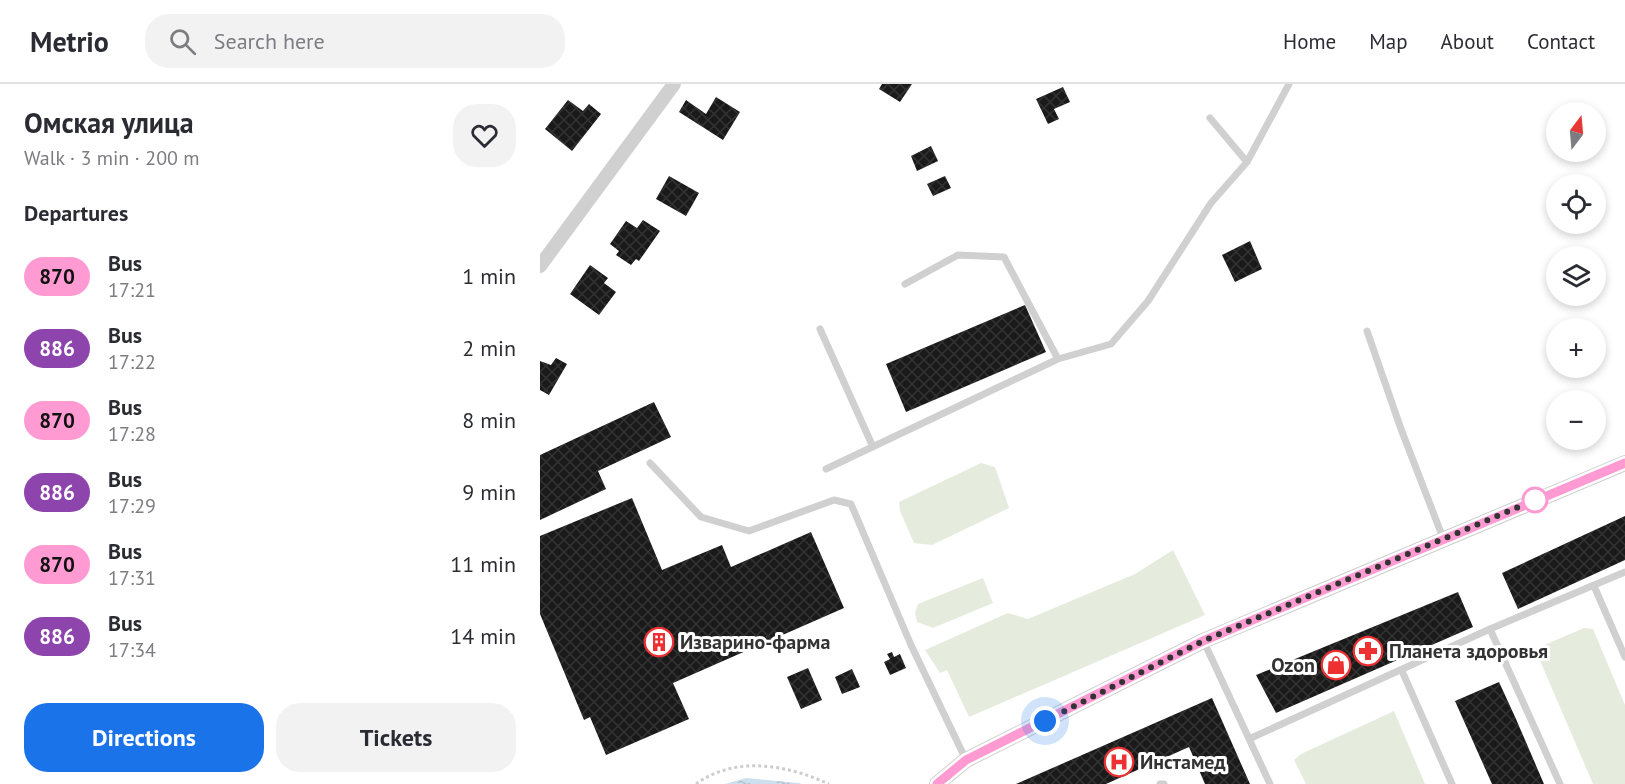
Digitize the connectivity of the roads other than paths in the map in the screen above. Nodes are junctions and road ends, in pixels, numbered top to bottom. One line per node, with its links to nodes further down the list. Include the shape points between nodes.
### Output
1 (674, 84): 5 (street)
2 (1289, 84): 4 (lane)
3 (1210, 118): 4 (lane)
4 (1247, 162): 9 (lane, via 1211,203 1148,301 1111,344)
5 (540, 266)
6 (905, 284): 9 (lane, via 958,255 1004,257)
7 (820, 329): 10 (lane)
8 (1367, 331): 14 (lane)
9 (1058, 359): 10 (lane)
10 (873, 447): 13 (lane)
11 (650, 463): 22 (lane, via 701,517 748,531 834,500 851,504 911,645)
12 (1625, 463): 14 (street)
13 (826, 469)
14 (1443, 538): 18 (street)
15 (1625, 572): 16 (lane)
16 (1594, 586): 17 (lane); 19 (lane)
17 (1490, 629): 20 (lane); 26 (lane)
18 (1203, 641): 21 (lane); 22 (street)
19 (1625, 657)
20 (1402, 671): 21 (lane); 25 (lane)
21 (1249, 739): 24 (lane)
22 (966, 760): 23 (street)
23 (937, 784)
24 (1270, 784)
25 (1452, 784)
26 (1560, 784)

